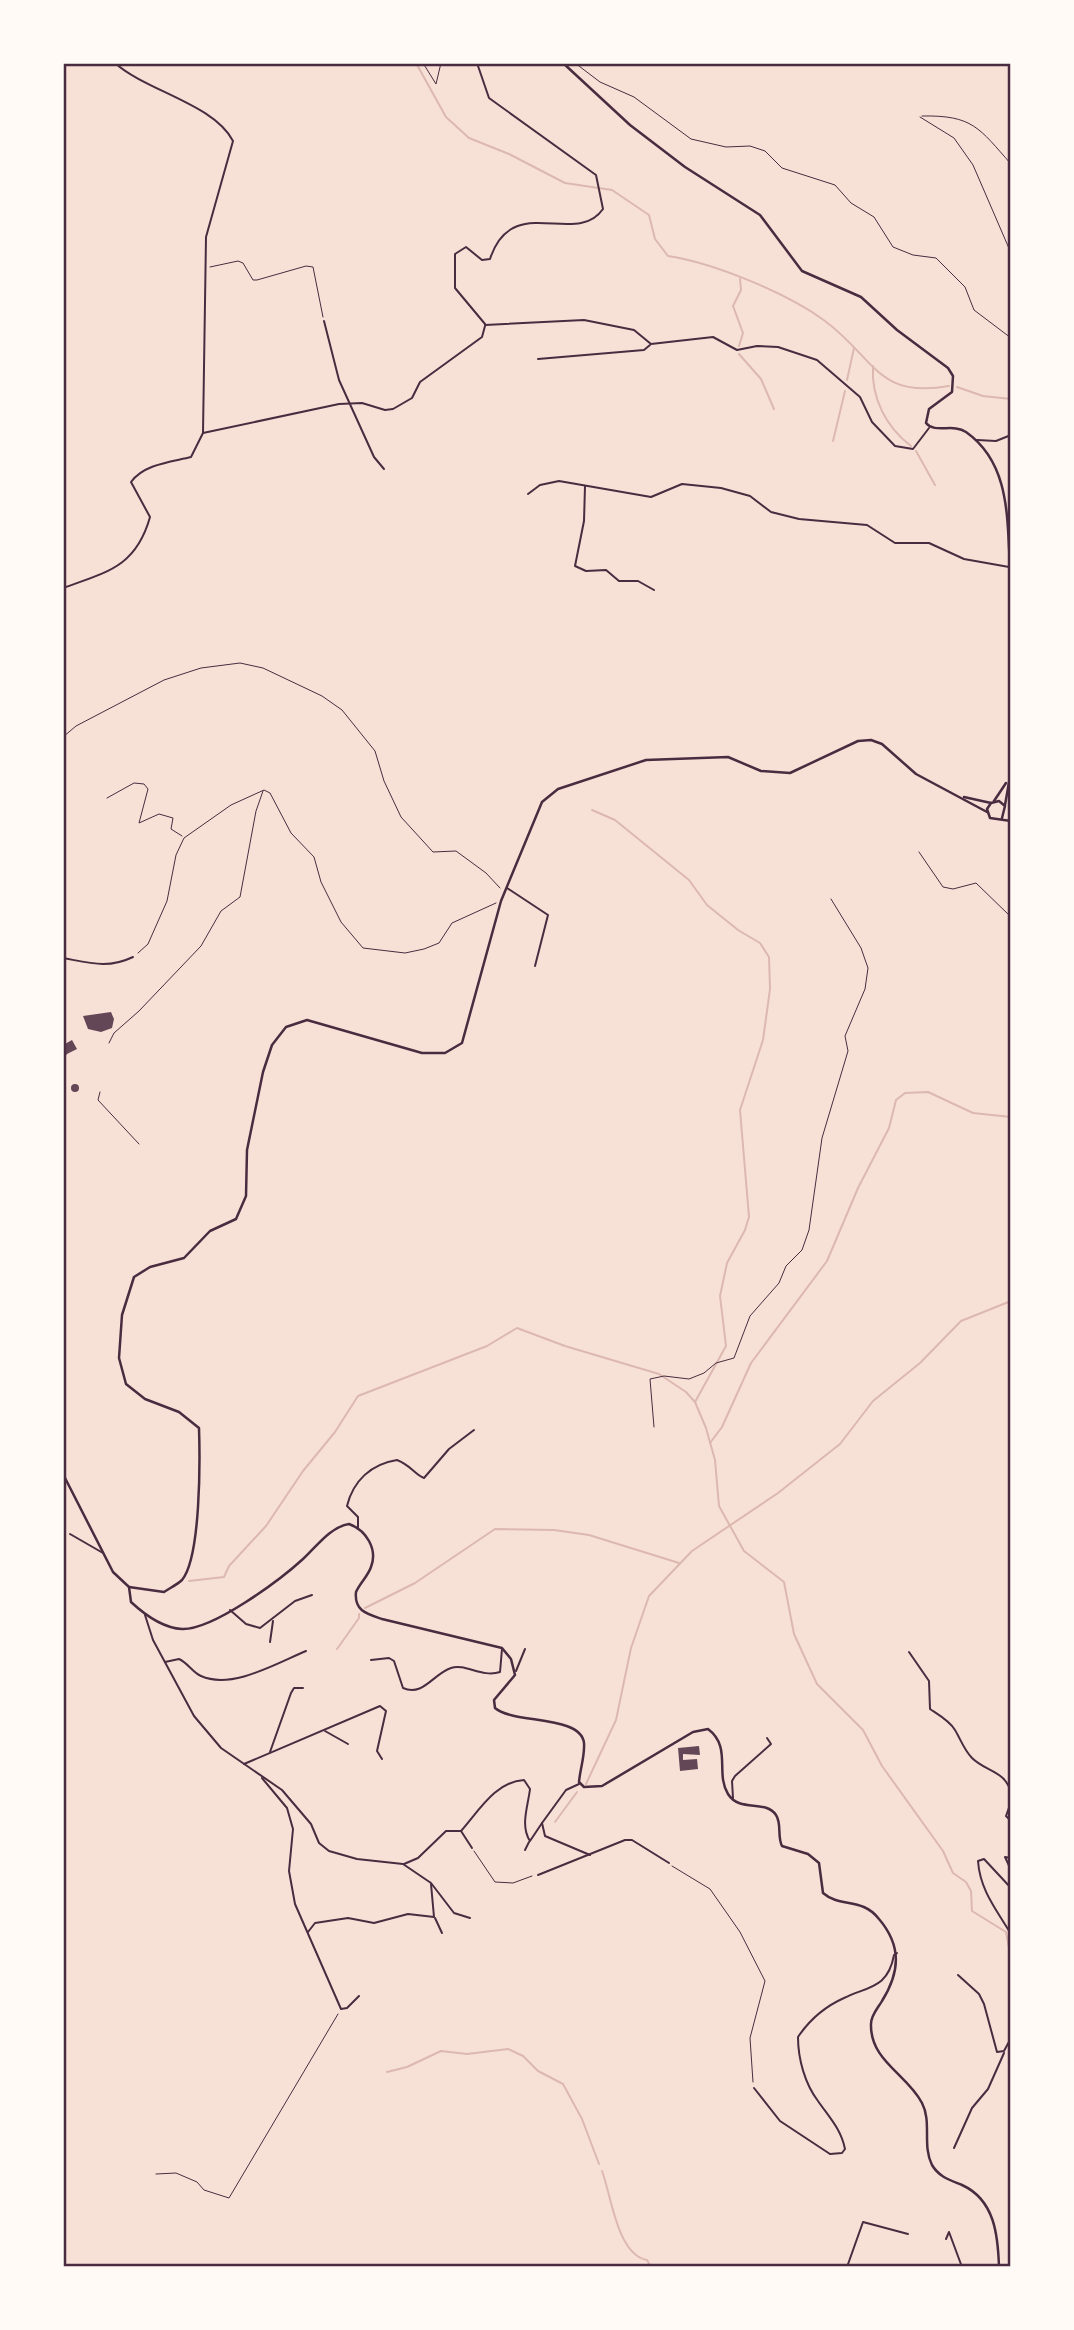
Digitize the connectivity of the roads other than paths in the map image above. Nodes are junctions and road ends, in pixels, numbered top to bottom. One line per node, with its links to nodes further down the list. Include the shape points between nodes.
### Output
1 (115, 63): 10 (street, via 128,75 207,115 233,141 206,237)
2 (477, 63): 5 (street, via 489,98 596,175 603,209 593,218 517,225 501,234 490,259 466,247 455,254 455,288)
3 (563, 63): 9 (main road, via 641,134 760,215 802,271 861,296 948,368 953,376 952,392 929,409 925,419)
4 (324, 321): 8 (street, via 335,370)
5 (485, 325): 6 (street, via 584,320 634,330); 8 (street, via 482,337 420,382 406,403 385,410)
6 (650, 344): 7 (street, via 645,350); 9 (street, via 713,337 737,350 778,347 832,370 860,397 872,422 895,446 913,449)
7 (538, 359)
8 (350, 403): 10 (street); 13 (street)
9 (929, 428): 12 (main road, via 957,427)
10 (203, 433): 18 (street, via 191,457 149,468 131,482 150,517 133,555 124,564)
11 (1011, 435): 12 (street, via 996,441)
12 (976, 440): 16 (main road, via 1001,474)
13 (384, 469)
14 (585, 485): 15 (street, via 551,481); 16 (street, via 655,497 682,484 721,488 750,496 779,514 867,525 895,543 929,543 964,559); 19 (street, via 575,566 586,571 606,570 620,581 638,581)
15 (528, 494)
16 (1010, 567): 17 (main road)
17 (1011, 579)
18 (63, 588)
19 (654, 590)
20 (1011, 771): 21 (main road)
21 (1008, 781): 23 (main road); 24 (main road)
22 (960, 796): 23 (main road); 25 (main road); 29 (main road, via 916,774 871,740 858,741 790,773 761,771 728,757 646,760 558,789 542,802)
23 (992, 802): 24 (main road); 25 (main road)
24 (1006, 807): 26 (main road); 27 (main road)
25 (987, 812): 27 (main road, via 993,819)
26 (1009, 813)
27 (1002, 818): 28 (main road)
28 (1011, 821)
29 (506, 889): 32 (street, via 548,915); 38 (main road, via 462,1043 445,1053 422,1052 307,1020 286,1027 272,1045 263,1072 247,1150 246,1196 236,1219 210,1231 184,1258 150,1267 134,1278 122,1315 119,1358 127,1384 199,1428 200,1456 191,1562 182,1580 164,1592)
30 (133, 957): 31 (street, via 110,966)
31 (63, 958)
32 (535, 966)
33 (474, 1430): 35 (street, via 449,1449 424,1478 397,1460 375,1466 364,1475 354,1484 347,1506 358,1517)
34 (63, 1474): 37 (main road)
35 (358, 1528): 40 (main road, via 349,1524 335,1528 287,1572); 44 (main road, via 373,1550 372,1567 356,1592 358,1607 365,1614)
36 (70, 1534): 37 (street)
37 (104, 1554): 38 (main road)
38 (127, 1588): 41 (main road, via 131,1602)
39 (312, 1595): 42 (street, via 295,1601)
40 (230, 1610): 41 (main road, via 185,1629); 42 (street, via 256,1627)
41 (145, 1615): 49 (street)
42 (272, 1620): 43 (street)
43 (270, 1643)
44 (502, 1648): 48 (street, via 500,1672 479,1674 457,1666 411,1692 403,1688 394,1661); 50 (main road)
45 (525, 1649): 50 (street)
46 (306, 1651): 49 (street, via 241,1676 217,1679 198,1675 179,1659)
47 (909, 1652): 60 (street, via 929,1681 930,1709 955,1729 974,1761 1000,1774)
48 (371, 1660)
49 (164, 1663): 57 (street, via 194,1716 221,1748)
50 (516, 1671): 59 (main road, via 514,1680 494,1700 495,1708 568,1726 579,1733 584,1743)
51 (303, 1688): 55 (street, via 291,1693)
52 (324, 1730): 54 (street); 55 (street); 56 (street, via 380,1706 386,1711 377,1751)
53 (767, 1738): 61 (street, via 771,1744 742,1766 732,1782)
54 (348, 1744)
55 (270, 1753): 57 (street)
56 (382, 1759)
57 (243, 1765): 58 (street)
58 (262, 1777): 72 (street, via 282,1790 329,1851); 79 (street, via 287,1808 293,1829 289,1871)
59 (580, 1784): 61 (main road, via 602,1786 693,1732 708,1729 719,1740 725,1785); 64 (street, via 566,1790)
60 (1011, 1794)
61 (733, 1799): 82 (main road, via 771,1809 778,1817 782,1846 808,1853 819,1863 823,1893 867,1908 887,1930)
62 (1011, 1802): 63 (street, via 1006,1816)
63 (1011, 1821)
64 (542, 1822): 66 (street); 69 (street, via 545,1836)
65 (461, 1831): 66 (street, via 508,1782 524,1780 530,1789 524,1820); 67 (street); 72 (street, via 446,1831 418,1858)
66 (530, 1841): 68 (street)
67 (472, 1848)
68 (525, 1850)
69 (590, 1855): 71 (street, via 632,1840); 74 (street)
70 (1011, 1858): 73 (street, via 1005,1857)
71 (669, 1863)
72 (402, 1864): 75 (street)
73 (1011, 1870)
74 (538, 1875)
75 (431, 1883): 77 (street); 78 (street, via 454,1913)
76 (1011, 1888): 81 (street, via 984,1859 978,1861 988,1899)
77 (434, 1917): 79 (street, via 408,1914 374,1923 335,1919 315,1923); 80 (street)
78 (470, 1918)
79 (308, 1933): 84 (street, via 341,2009)
80 (442, 1933)
81 (1011, 1934)
82 (897, 1953): 87 (street, via 890,1972 873,1988 820,2011 799,2037 800,2062 816,2099 842,2136 842,2153 830,2154 780,2121); 93 (main road, via 894,1979 872,2017 874,2044 921,2101 927,2152 935,2169 972,2191 988,2208 996,2227)
83 (958, 1975): 86 (street, via 979,1994 994,2048)
84 (359, 1996)
85 (1011, 2038): 86 (street)
86 (1004, 2052): 88 (street)
87 (754, 2088)
88 (954, 2148)
89 (908, 2235): 91 (street, via 863,2222)
90 (946, 2239): 92 (street, via 948,2232)
91 (847, 2267)
92 (962, 2267)
93 (999, 2267)

